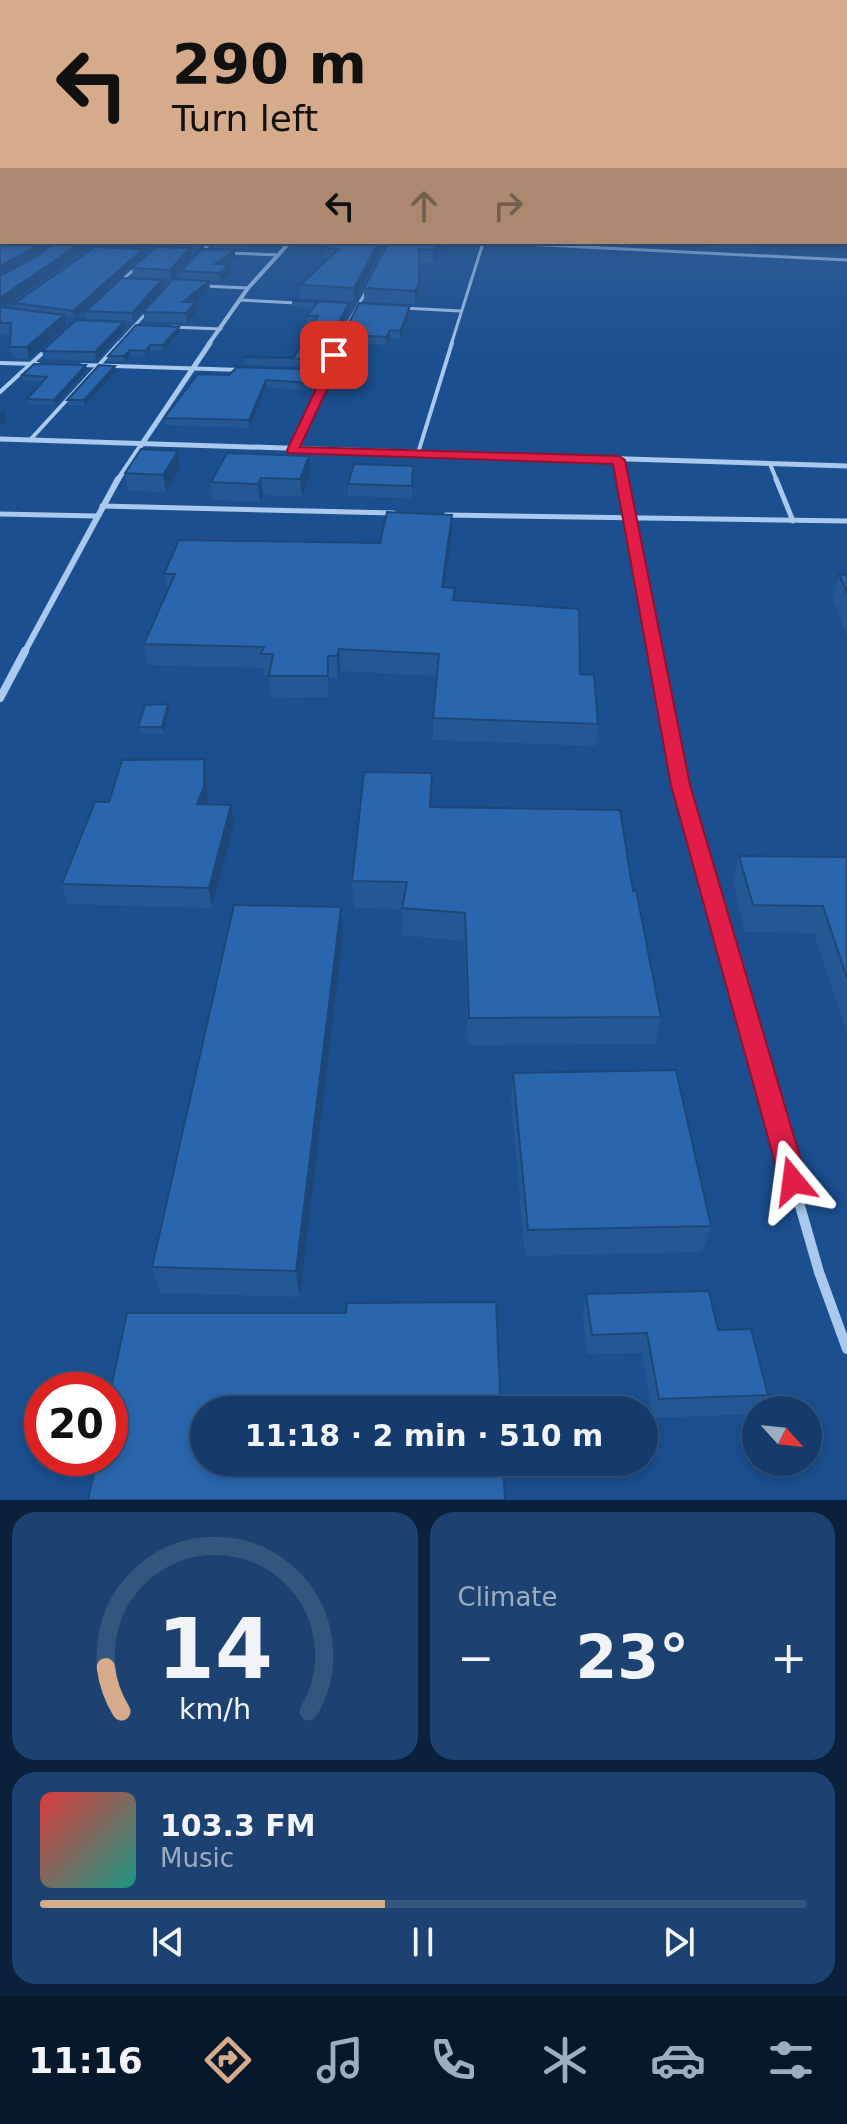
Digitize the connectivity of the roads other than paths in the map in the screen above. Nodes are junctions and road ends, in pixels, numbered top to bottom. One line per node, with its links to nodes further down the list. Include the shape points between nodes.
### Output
1 (209, 244): 5 (lane)
2 (288, 244): 6 (street)
3 (481, 244): 22 (lane)
4 (532, 244): 7 (lane)
5 (202, 253): 6 (lane); 9 (lane)
6 (279, 255): 14 (street)
7 (847, 260)
8 (143, 261): 10 (lane)
9 (192, 263)
10 (121, 281): 11 (lane); 15 (lane)
11 (134, 282)
12 (372, 282): 19 (lane)
13 (202, 286): 14 (lane)
14 (248, 288): 16 (street)
15 (109, 292)
16 (240, 300): 17 (lane); 27 (street)
17 (303, 303)
18 (153, 305): 24 (lane)
19 (356, 306): 20 (lane); 37 (lane, via 338,338)
20 (371, 307)
21 (401, 308): 22 (lane)
22 (460, 311): 43 (lane)
23 (119, 325): 24 (lane)
24 (134, 326): 25 (lane); 33 (lane)
25 (149, 327)
26 (163, 327): 27 (lane)
27 (221, 329): 34 (street)
28 (53, 344): 30 (lane)
29 (0, 363): 30 (lane)
30 (31, 364): 31 (lane); 38 (lane)
31 (44, 364)
32 (71, 365): 33 (lane)
33 (98, 366): 34 (lane); 40 (lane)
34 (192, 368): 35 (lane); 41 (street)
35 (254, 370)
36 (315, 372): 37 (lane)
37 (330, 372): 42 (lane)
38 (0, 392)
39 (0, 439): 40 (street)
40 (30, 440): 41 (street)
41 (139, 445): 42 (street); 47 (street)
42 (293, 450): 43 (street)
43 (418, 453): 44 (street)
44 (619, 460): 45 (street); 52 (lane)
45 (770, 464): 46 (street); 53 (lane)
46 (847, 466)
47 (102, 506): 49 (lane); 51 (street)
48 (0, 514): 51 (lane)
49 (408, 514)
50 (439, 515): 52 (lane)
51 (96, 516): 55 (street)
52 (630, 520): 53 (lane); 56 (lane, via 680,785 819,1272)
53 (793, 521): 54 (lane)
54 (847, 521)
55 (0, 698)
56 (847, 1349)

